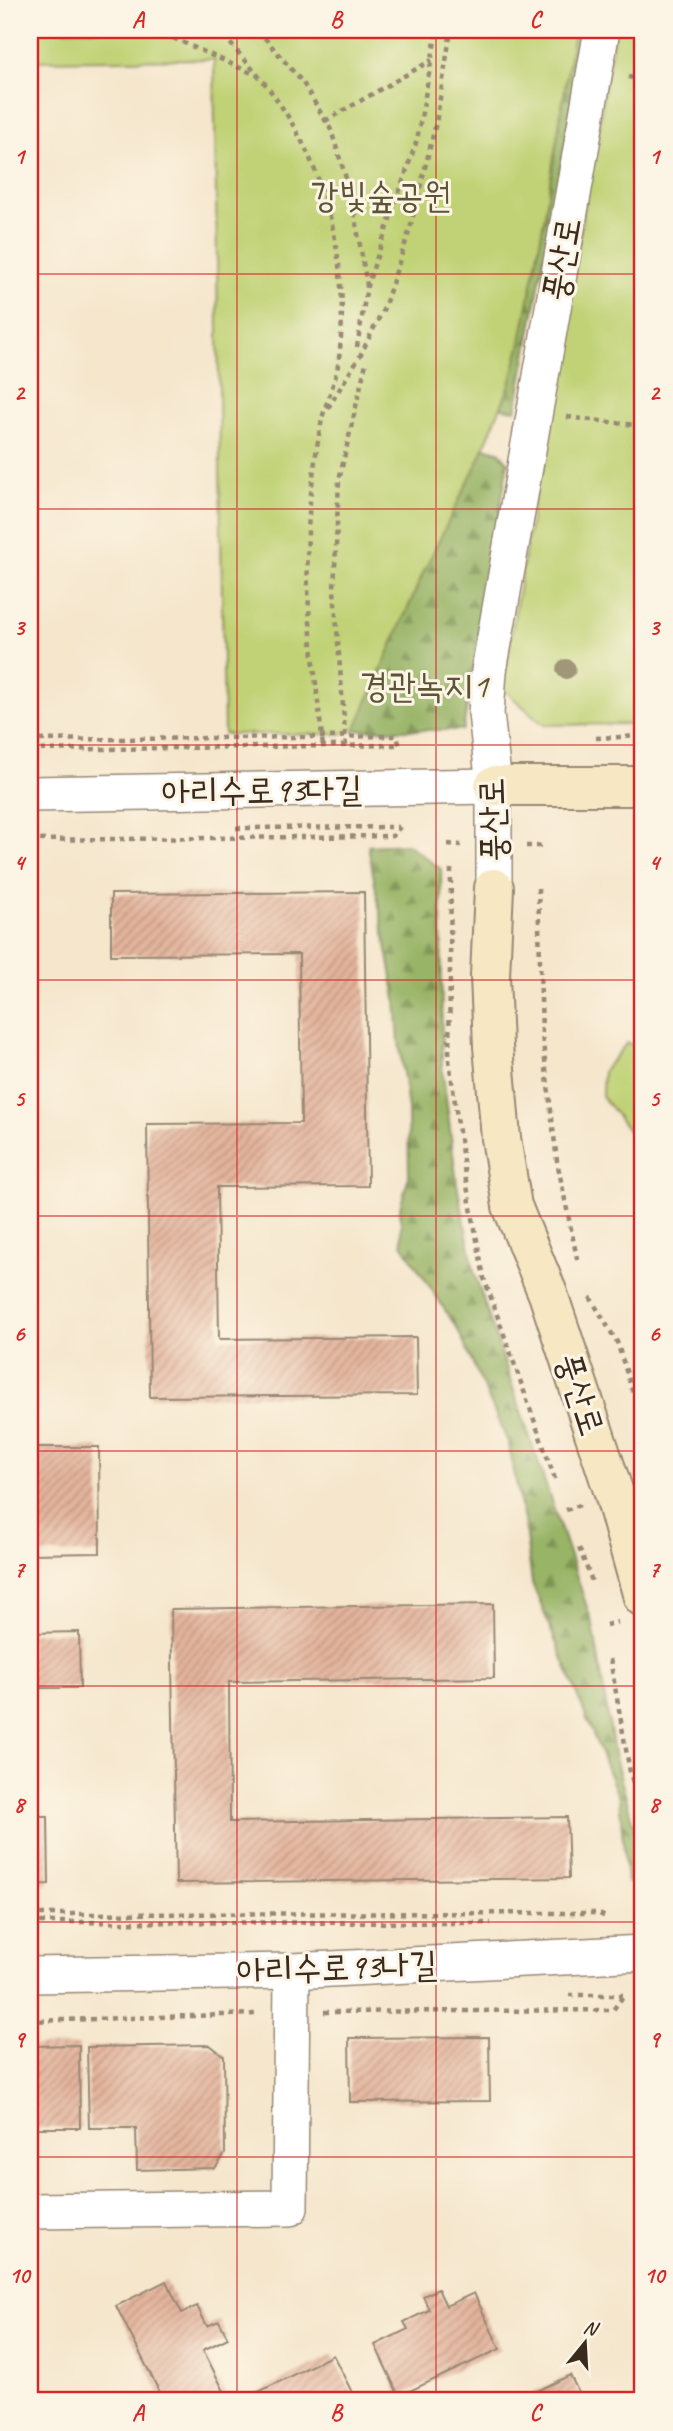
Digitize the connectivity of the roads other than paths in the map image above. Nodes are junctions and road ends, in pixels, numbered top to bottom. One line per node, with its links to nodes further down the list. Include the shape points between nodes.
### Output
1 (602, 30): 2 (street, 풍산로, via 489,671 486,713)
2 (494, 786): 3 (street); 4 (street, 아리수로93다길); 5 (street, 풍산로)
3 (643, 786)
4 (30, 793)
5 (494, 887): 6 (street, 풍산로, via 493,1046 512,1206 548,1294)
6 (643, 1597)
7 (643, 1953): 8 (street, 아리수로93나길)
8 (292, 1971): 9 (street, 아리수로93나길); 10 (street, via 290,2208)
9 (30, 1975)
10 (30, 2211)

